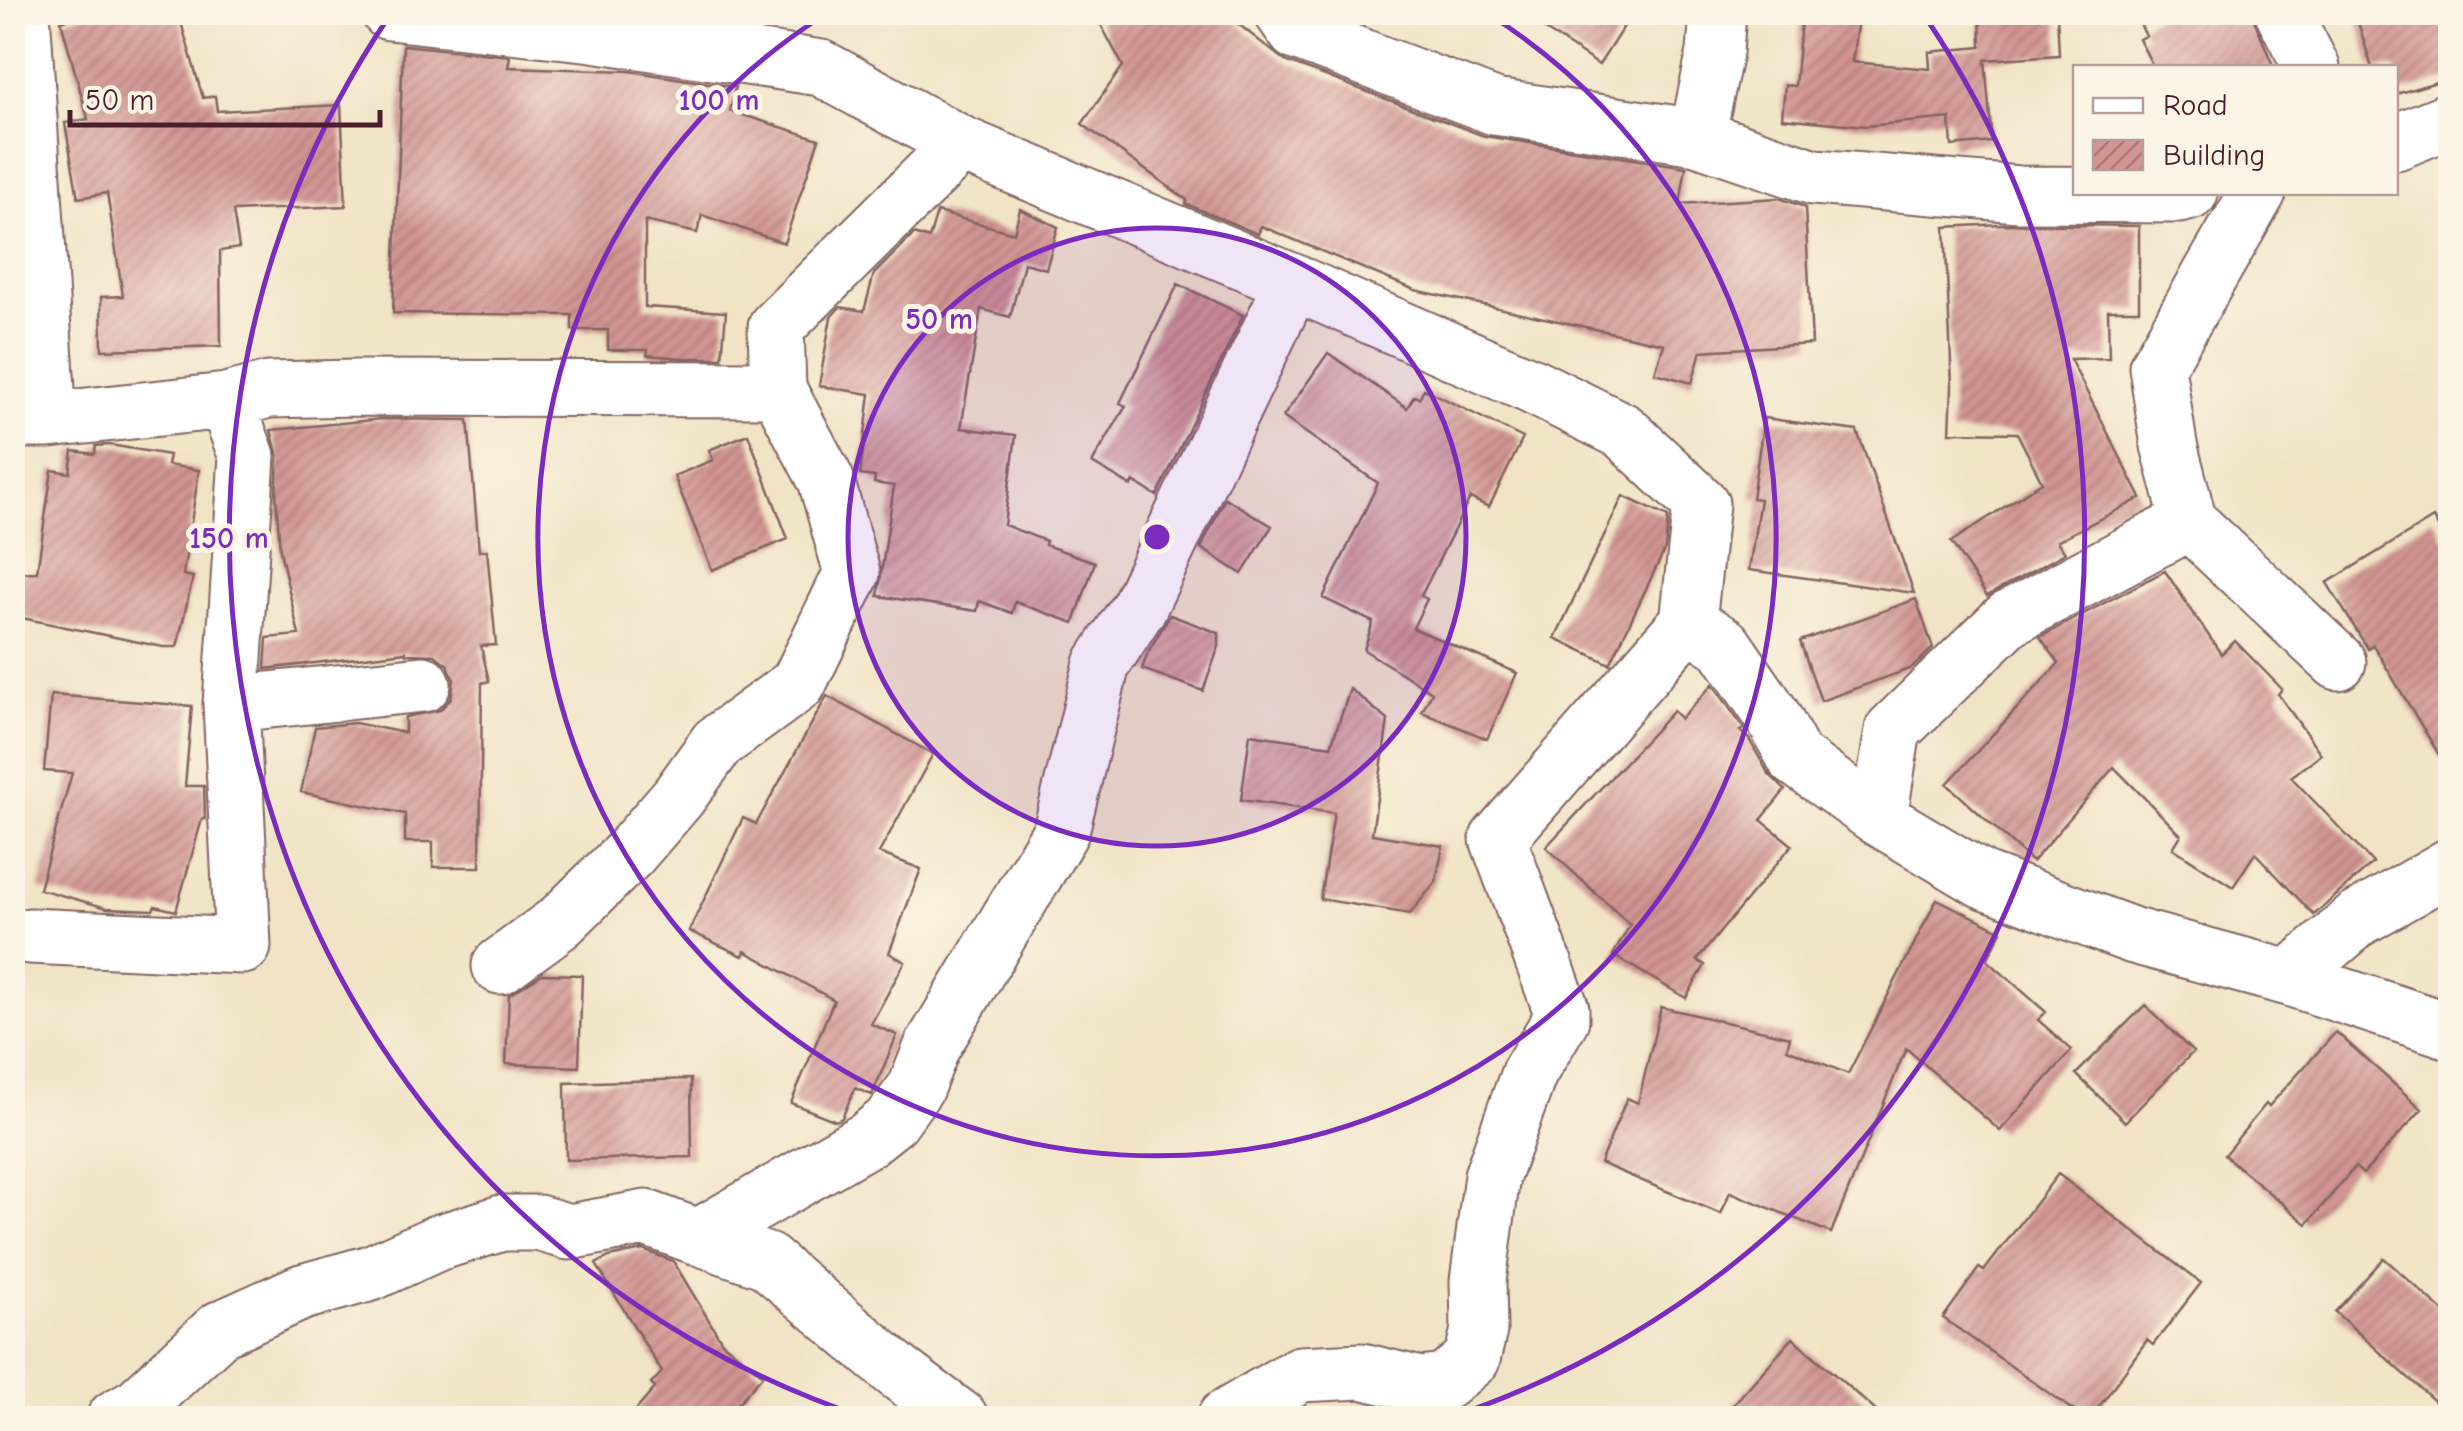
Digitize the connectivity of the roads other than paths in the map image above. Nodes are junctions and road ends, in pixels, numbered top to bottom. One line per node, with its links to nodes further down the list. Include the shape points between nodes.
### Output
1 (22, 12): 16 (street)
2 (389, 12): 10 (street, via 821,68)
3 (1282, 12): 8 (street, via 1296,32 1495,107)
4 (1718, 12): 8 (street)
5 (2282, 12): 6 (street)
6 (2310, 65)
7 (2450, 120): 9 (street)
8 (1697, 136): 11 (street, via 1814,176)
9 (2398, 141)
10 (961, 144): 13 (street); 14 (street, via 776,327)
11 (2073, 194)
12 (2256, 195): 17 (street, via 2158,367)
13 (1293, 282): 18 (street, via 1622,431 1700,504); 28 (street, via 1139,607 1102,664 1060,831 932,1047 916,1087 868,1139)
14 (778, 389): 15 (street, via 355,388 270,390); 25 (street, via 826,480 852,573 798,684 717,743 629,854 560,922)
15 (226, 400): 16 (street); 21 (street, via 248,456)
16 (31, 420)
17 (2189, 522): 19 (street); 22 (street, via 2008,619 1893,730)
18 (1688, 622): 22 (street, via 1724,645 1795,758); 31 (street, via 1498,839 1561,1009 1528,1073 1492,1176 1472,1359 1445,1382 1420,1385 1362,1371)
19 (2338, 662)
20 (424, 684): 21 (street)
21 (232, 704): 24 (street, via 243,946)
22 (1878, 818): 26 (street, via 1983,880 2134,936)
23 (2450, 866): 26 (street, via 2358,919)
24 (30, 936)
25 (500, 966)
26 (2289, 978): 27 (street)
27 (2450, 1031)
28 (781, 1188): 29 (street); 30 (street)
29 (698, 1237): 30 (street); 32 (street, via 646,1218 569,1232 538,1222 502,1223 438,1242 220,1329)
30 (767, 1260): 33 (street)
31 (1311, 1396): 34 (street)
32 (115, 1418)
33 (960, 1418)
34 (1225, 1418)

